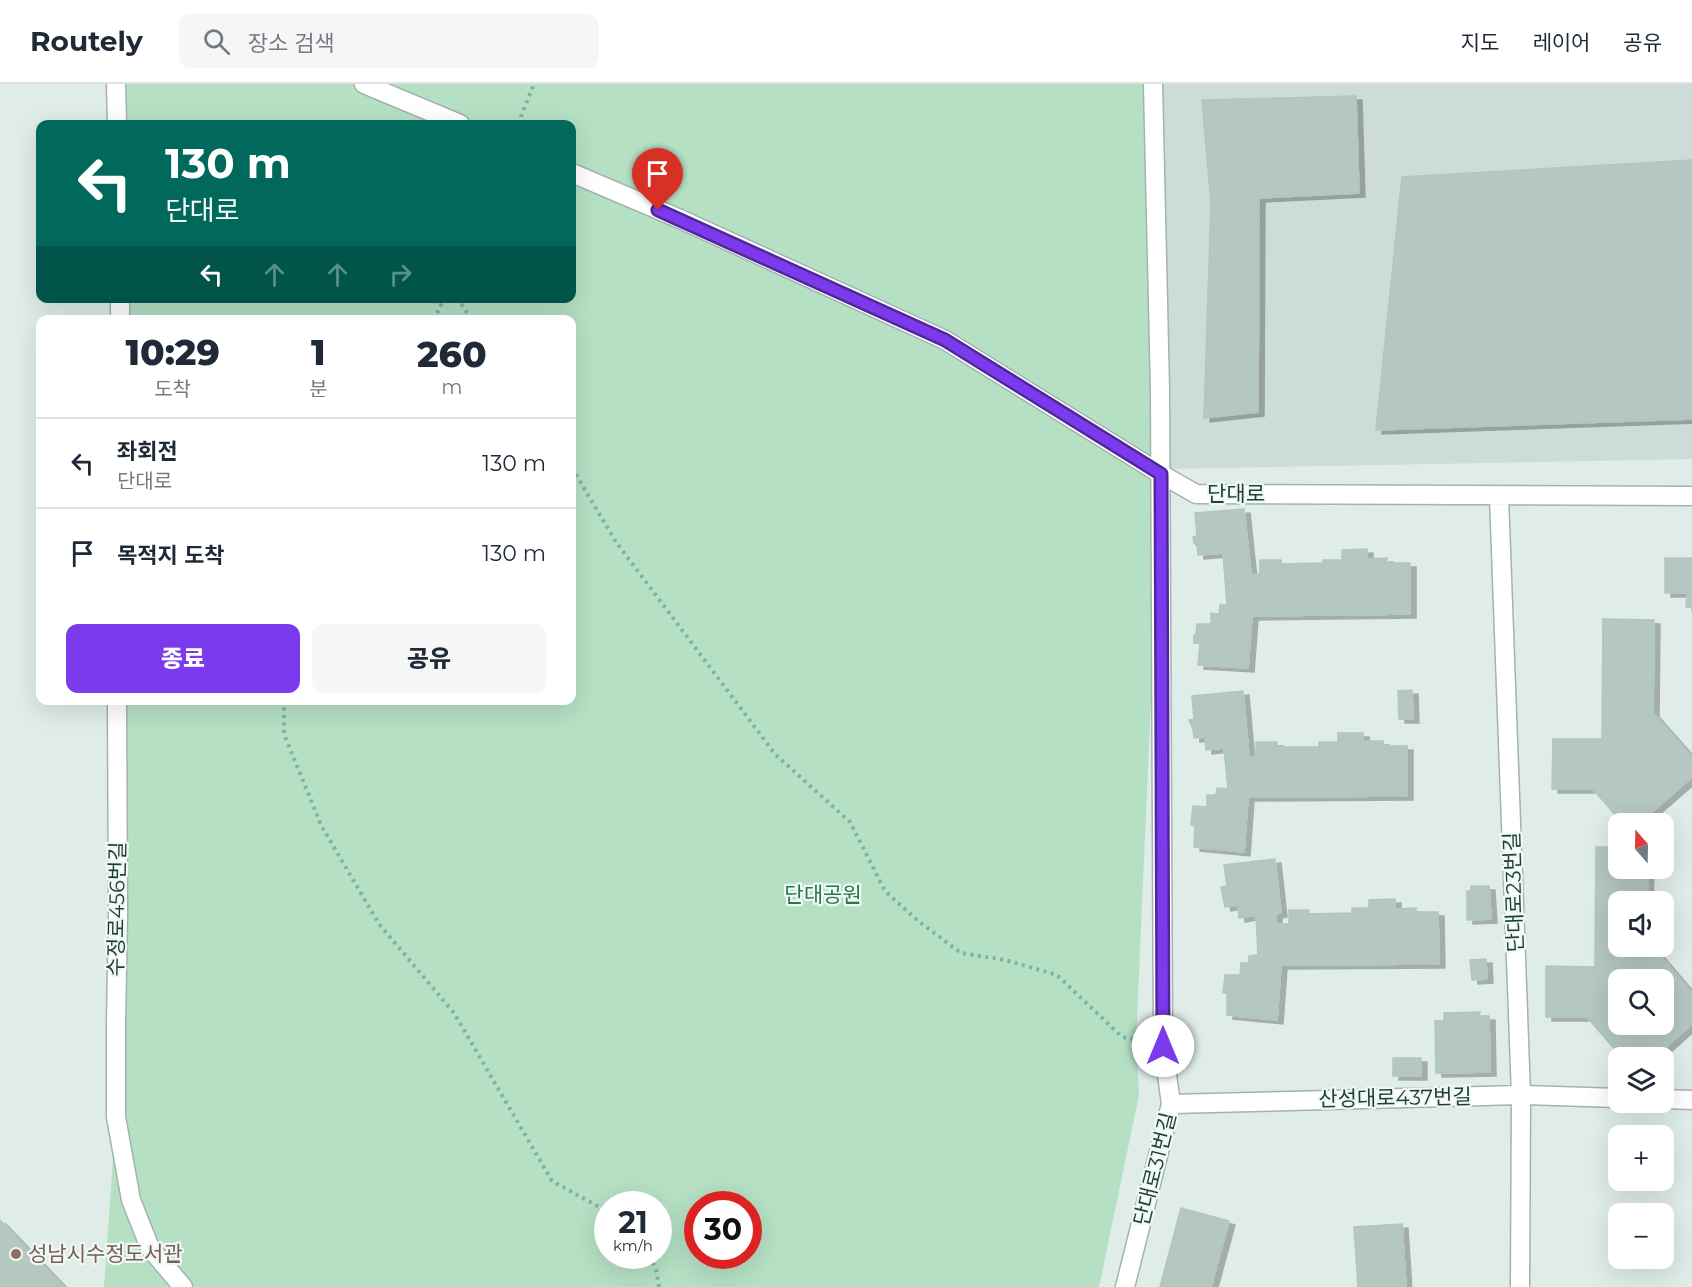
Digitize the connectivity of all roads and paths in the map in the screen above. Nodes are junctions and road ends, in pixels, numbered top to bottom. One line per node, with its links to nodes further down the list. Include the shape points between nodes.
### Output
1 (116, 84): 5 (street)
2 (363, 84): 6 (street)
3 (534, 84): 7 (path)
4 (1153, 84): 9 (street, 단대로31번길)
5 (117, 120)
6 (450, 120)
7 (520, 120)
8 (576, 175): 9 (street, 단대로, via 945,340)
9 (1161, 474): 11 (street, 단대로, via 1196,494); 15 (street, 단대로31번길)
10 (576, 475): 15 (path, via 616,542 775,754 850,822 885,891 961,953 1005,960 1057,975 1122,1037)
11 (1499, 496): 12 (street, 단대로); 16 (street, 단대로23번길)
12 (1692, 496)
13 (117, 705): 23 (street, 수정로456번길, via 116,1118 131,1200 150,1248)
14 (284, 705): 21 (path, via 284,734 321,825 379,924 454,1013 552,1181)
15 (1163, 1046): 20 (street, 단대로31번길)
16 (1521, 1095): 17 (street, 산성대로437번길); 20 (street, 산성대로437번길); 26 (street, 단대로23번길)
17 (1608, 1098)
18 (1674, 1099): 19 (street)
19 (1692, 1100)
20 (1171, 1104): 25 (street, 단대로31번길)
21 (594, 1204)
22 (656, 1269): 24 (path)
23 (183, 1287)
24 (660, 1287)
25 (1125, 1287)
26 (1520, 1287)

